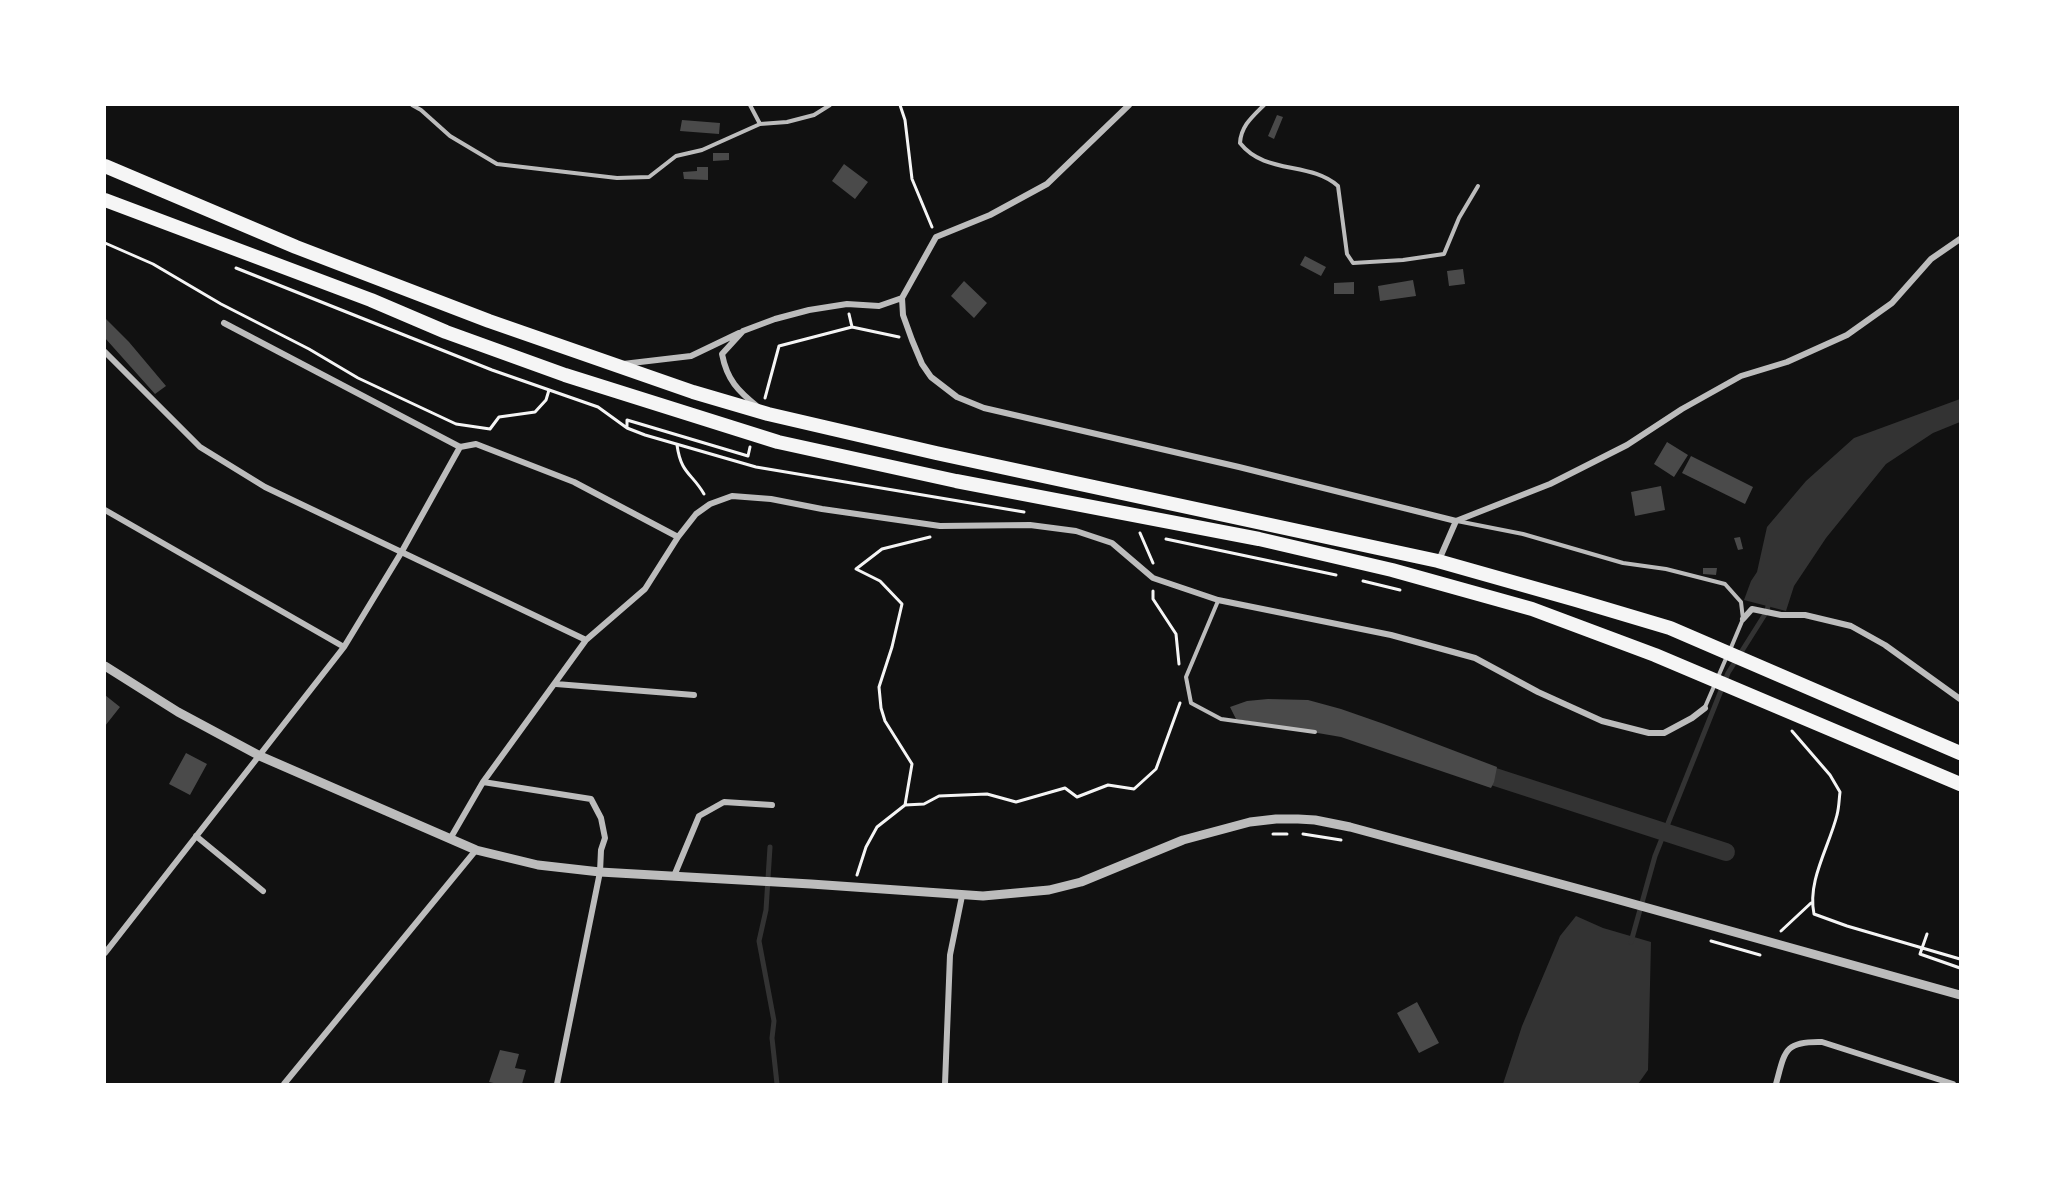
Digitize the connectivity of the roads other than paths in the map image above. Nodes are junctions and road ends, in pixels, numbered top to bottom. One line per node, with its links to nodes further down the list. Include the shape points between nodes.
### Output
1 (412, 105): 6 (lane, via 450,136 497,164 617,178 649,177 676,156 702,150)
2 (750, 105): 6 (lane)
3 (830, 105): 6 (lane, via 814,116)
4 (1129, 105): 11 (street, via 1047,184 990,215 936,237)
5 (1264, 105): 8 (lane, via 1245,124 1240,143 1259,159 1328,177 1338,186 1347,254 1353,263 1444,254)
6 (760, 124)
7 (105, 166): 15 (highway, via 307,251)
8 (1478, 186)
9 (105, 200): 36 (highway, via 554,371 778,442 1259,539 1392,570 1532,609 1656,655)
10 (1960, 239): 19 (street, via 1931,260 1892,303 1847,335 1787,362 1741,376 1627,445 1551,484)
11 (902, 298): 13 (street, via 879,306 847,304 817,308); 19 (street, via 912,340 931,377 957,397 984,408)
12 (224, 322): 17 (street)
13 (743, 331): 15 (street, via 692,356); 16 (street, via 722,354 725,372 740,393)
14 (105, 352): 21 (street, via 200,447 265,487)
15 (616, 365): 16 (highway)
16 (768, 414): 22 (highway)
17 (460, 447): 20 (street, via 476,444 574,482); 21 (street)
18 (105, 510): 26 (street)
19 (1456, 521): 22 (street); 24 (lane, via 1725,584 1741,602)
20 (678, 537): 23 (street, via 696,514 732,496 940,526 1029,525 1076,531 1112,543 1153,578); 25 (street, via 645,589)
21 (401, 552): 25 (street); 26 (street)
22 (1438, 561): 33 (highway, via 1670,628)
23 (1218, 600): 31 (street, via 1391,635 1475,658 1602,721 1649,733 1664,733); 32 (lane, via 1186,677 1191,703 1221,719)
24 (1743, 619): 30 (street, via 1752,609 1851,626 1885,645); 31 (lane)
25 (586, 640): 28 (street)
26 (344, 647): 34 (street)
27 (105, 666): 34 (street, via 178,712)
28 (556, 684): 29 (street); 35 (street)
29 (694, 695)
30 (1960, 699)
31 (1705, 708)
32 (1315, 732)
33 (1960, 753)
34 (260, 756): 38 (street); 39 (street)
35 (483, 782): 39 (street); 41 (street, via 591,799 601,818 604,838)
36 (1960, 784)
37 (772, 805): 42 (street, via 724,802 699,816)
38 (196, 836): 43 (street); 45 (street)
39 (450, 839): 40 (street)
40 (476, 850): 41 (street, via 538,866); 47 (street)
41 (600, 873): 42 (street); 48 (street)
42 (674, 876): 44 (street)
43 (262, 891)
44 (962, 896): 46 (street, via 1049,890 1081,882 1184,840 1250,822 1315,820); 49 (street, via 950,955)
45 (105, 953)
46 (1960, 995)
47 (284, 1084)
48 (557, 1084)
49 (945, 1084)
50 (1776, 1084): 51 (street, via 1786,1054 1793,1044 1803,1041 1821,1042)
51 (1953, 1084)

